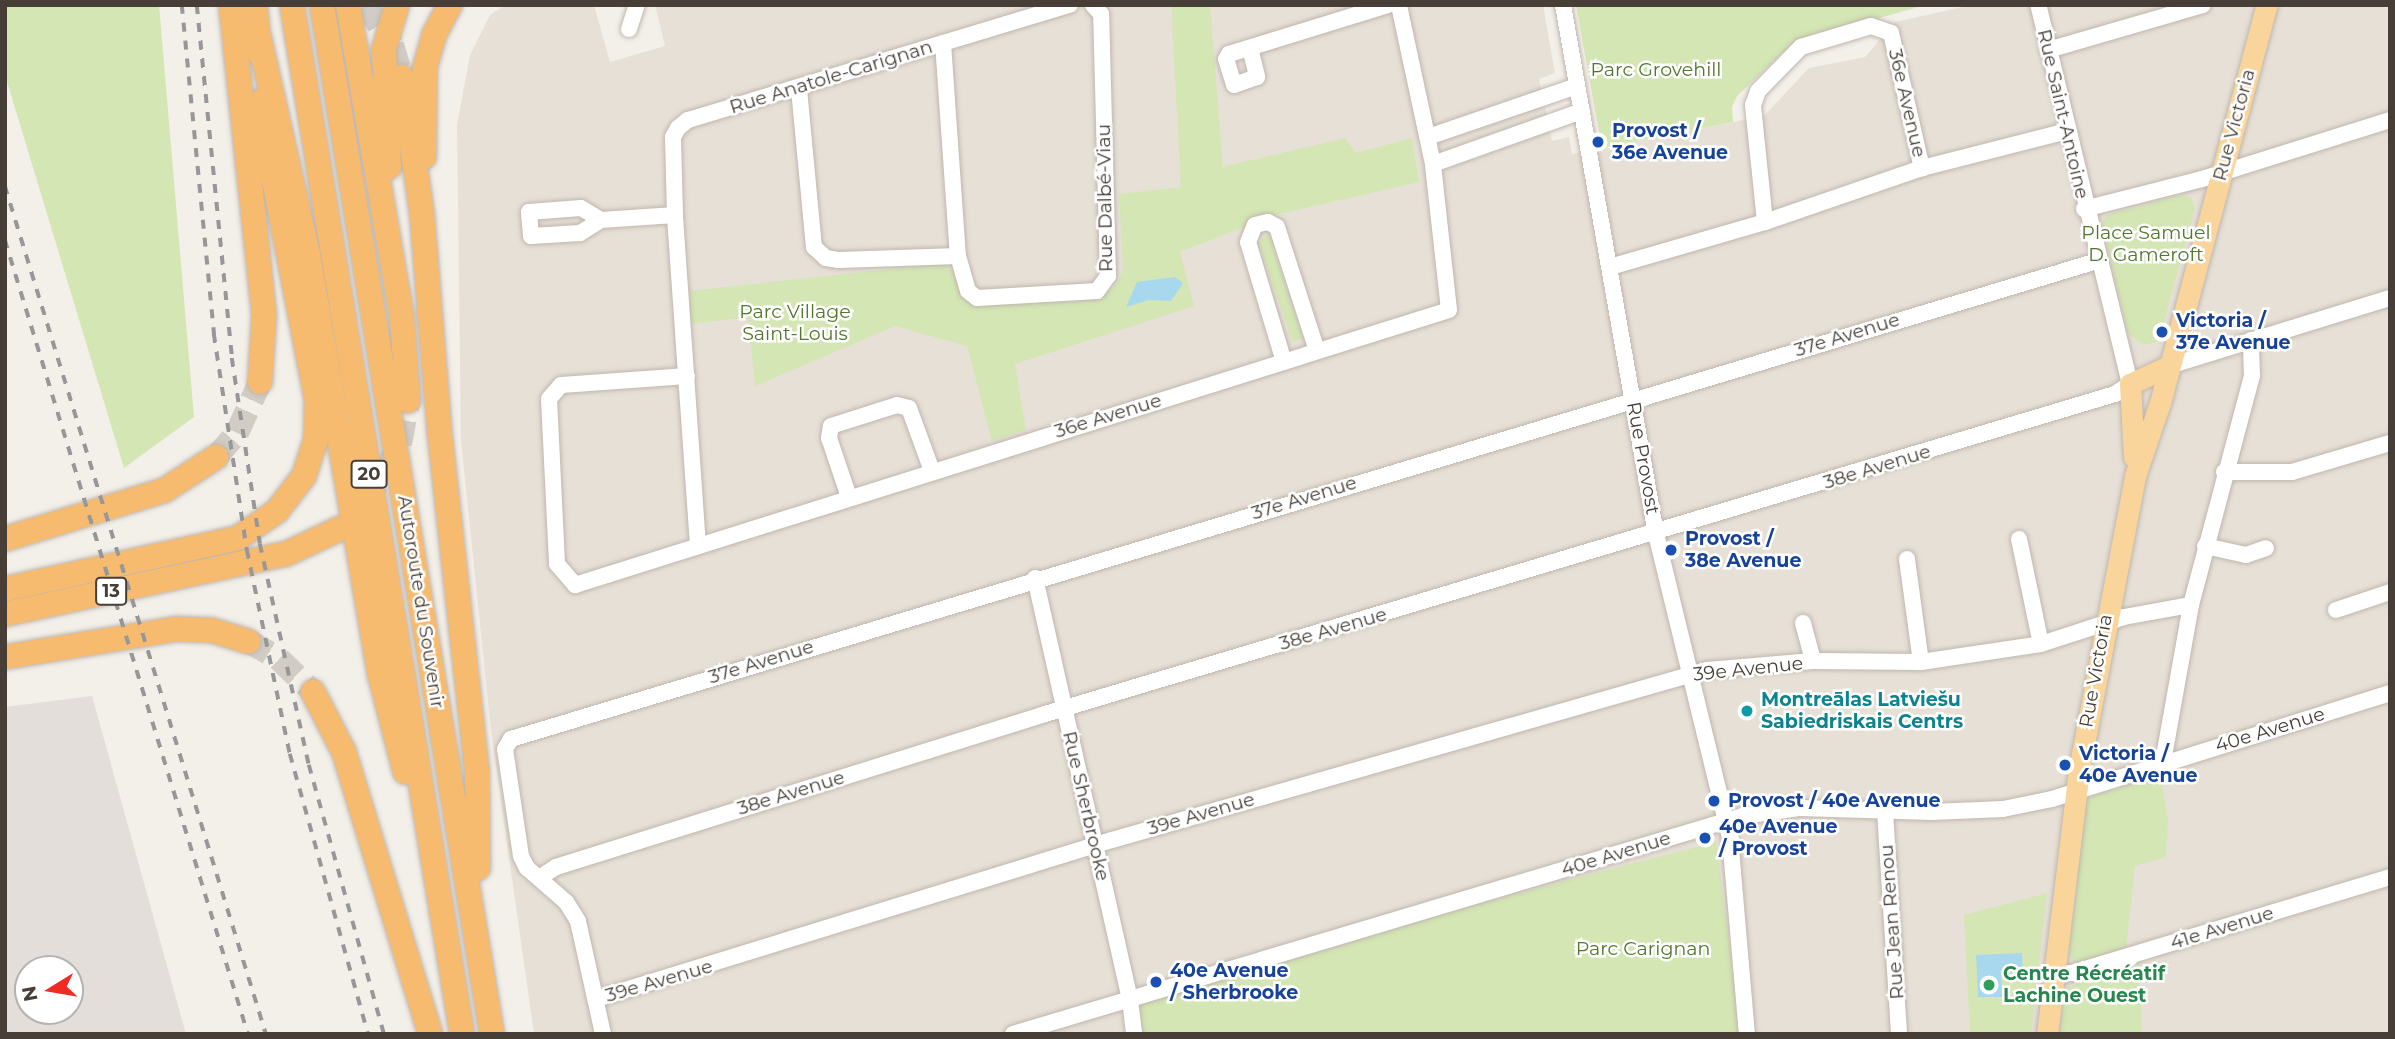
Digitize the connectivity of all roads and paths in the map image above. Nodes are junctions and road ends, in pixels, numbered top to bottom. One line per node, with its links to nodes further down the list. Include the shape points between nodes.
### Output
1 (231, 5): 48 (highway, via 264,317)
2 (255, 5): 18 (highway)
3 (322, 5): 91 (highway, Autoroute du Souvenir / 20)
4 (348, 5): 39 (highway)
5 (397, 5): 39 (highway, via 384,49)
6 (450, 5): 33 (highway, via 434,35 425,67)
7 (637, 5): 17 (street)
8 (1070, 5): 19 (street, Rue Anatole-Carignan)
9 (1388, 5): 20 (street)
10 (1399, 5): 28 (street, 36e Avenue)
11 (1563, 5): 23 (street, Rue Provost)
12 (2038, 5): 21 (street, Rue Saint-Antoine)
13 (2203, 5): 21 (street)
14 (2267, 5): 31 (main road, Rue Victoria)
15 (292, 6): 90 (highway, Autoroute du Souvenir / 20)
16 (1097, 10): 37 (street, Rue Dalbé-Viau, via 1105,285 1097,290 977,298 968,291)
17 (629, 29)
18 (259, 37): 67 (highway, 13, via 266,138 312,366 317,432 304,476 277,512 238,538); 90 (highway, via 315,291 380,675)
19 (943, 43): 24 (street, Rue Anatole-Carignan); 37 (street, Rue Dalbé-Viau)
20 (1250, 48)
21 (2048, 50): 27 (street, Rue Saint-Antoine)
22 (402, 77): 33 (highway)
23 (1577, 86): 25 (street, Rue Provost); 28 (street)
24 (799, 89): 34 (street, Rue Anatole-Carignan, via 688,120 678,128 673,137); 37 (street, via 814,247 826,258 839,260)
25 (1582, 111): 29 (street); 40 (street, Rue Provost)
26 (2390, 120): 31 (street)
27 (2067, 131): 30 (street, 36e Avenue); 32 (street, Rue Saint-Antoine)
28 (1428, 137): 29 (street, 36e Avenue)
29 (1433, 164): 43 (street, 36e Avenue, via 1449,310)
30 (1922, 168): 36 (street, 36e Avenue); 36 (street, 36e Avenue, via 1891,33 1871,26 1801,47 1758,91 1753,105)
31 (2222, 172): 32 (street); 45 (main road, Rue Victoria)
32 (2084, 209): 38 (street, Rue Saint-Antoine)
33 (422, 214): 91 (highway, via 441,448 477,772)
34 (675, 215): 35 (street); 46 (street, Rue Anatole-Carignan)
35 (601, 220)
36 (1765, 222): 40 (street, 36e Avenue)
37 (958, 256)
38 (2097, 261): 47 (street, Rue Saint-Antoine, via 2119,347); 49 (street, 37e Avenue)
39 (393, 265): 50 (highway, via 405,339)
40 (1610, 267): 49 (street, Rue Provost)
41 (2390, 298): 42 (street)
42 (2251, 340): 45 (street); 55 (street, via 2252,375)
43 (1317, 351): 44 (street, 36e Avenue); 44 (street, via 1277,227 1268,222 1255,225 1248,242)
44 (1284, 362): 54 (street, 36e Avenue)
45 (2169, 366): 47 (main road); 51 (main road, Rue Victoria)
46 (687, 376): 62 (street, Rue Anatole-Carignan); 62 (street, 36e Avenue, via 561,385 549,399 557,564 575,584)
47 (2136, 381): 51 (main road); 56 (main road, Rue Victoria); 59 (street, 38e Avenue, via 2105,398)
48 (260, 382)
49 (1633, 399): 59 (street, Rue Provost); 66 (street, 37e Avenue)
50 (408, 401)
51 (2151, 424): 56 (main road, Rue Victoria)
52 (2390, 443): 55 (street, via 2292,472)
53 (216, 457): 60 (highway, via 165,490)
54 (932, 471): 57 (street, 36e Avenue); 57 (street, via 909,408 897,405 831,426 830,438)
55 (2224, 472): 63 (street)
56 (2135, 477): 73 (main road, Rue Victoria)
57 (849, 497): 62 (street, 36e Avenue)
58 (339, 529): 71 (highway, 13, via 300,549)
59 (1656, 534): 79 (street, Rue Provost); 82 (street, 38e Avenue)
60 (5, 539)
61 (2019, 539): 75 (street)
62 (698, 546)
63 (2205, 546): 64 (street, via 2246,555); 69 (street)
64 (2266, 548)
65 (1907, 559): 78 (street)
66 (1035, 578): 82 (street, Rue Sherbrooke); 89 (street, 37e Avenue, via 511,739 505,749 519,852)
67 (5, 589)
68 (2390, 592): 70 (street)
69 (2190, 605): 73 (street, 39e Avenue); 83 (street)
70 (2336, 610)
71 (5, 614)
72 (1803, 623): 77 (street, 39e Avenue)
73 (2105, 625): 75 (street, 39e Avenue); 84 (main road, Rue Victoria)
74 (248, 641): 76 (highway, via 211,630 176,628)
75 (2041, 643): 78 (street, 39e Avenue)
76 (5, 657)
77 (1813, 662): 78 (street, 39e Avenue); 79 (street, 39e Avenue)
78 (1922, 663)
79 (1691, 674): 86 (street, Rue Provost); 87 (street, 39e Avenue)
80 (313, 691): 95 (highway, via 341,743)
81 (2390, 693): 83 (street, 40e Avenue)
82 (1064, 709): 87 (street, Rue Sherbrooke); 89 (street, 38e Avenue, via 555,867)
83 (2163, 762): 84 (street, 40e Avenue)
84 (2076, 791): 85 (street, 40e Avenue, via 1983,811); 92 (main road, Rue Victoria)
85 (1885, 811): 86 (street, 40e Avenue, via 1791,809); 102 (street, Rue Jean Renou)
86 (1727, 821): 94 (street, 40e Avenue); 101 (street, Rue Provost)
87 (1095, 845): 93 (street, 39e Avenue); 94 (street, Rue Sherbrooke)
88 (2390, 877): 92 (street, 41e Avenue, via 2072,973)
89 (538, 878): 93 (street, via 566,902 578,920)
90 (447, 939): 96 (highway, Autoroute du Souvenir / 20)
91 (479, 946): 97 (highway, Autoroute du Souvenir / 20)
92 (2054, 974): 103 (main road, Rue Victoria)
93 (596, 999): 98 (street)
94 (1130, 1000): 99 (street, 40e Avenue); 100 (street, Rue Sherbrooke)
95 (430, 1034)
96 (463, 1034)
97 (492, 1034)
98 (603, 1034)
99 (1013, 1034)
100 (1134, 1034)
101 (1747, 1034)
102 (1899, 1034)
103 (2047, 1034)

